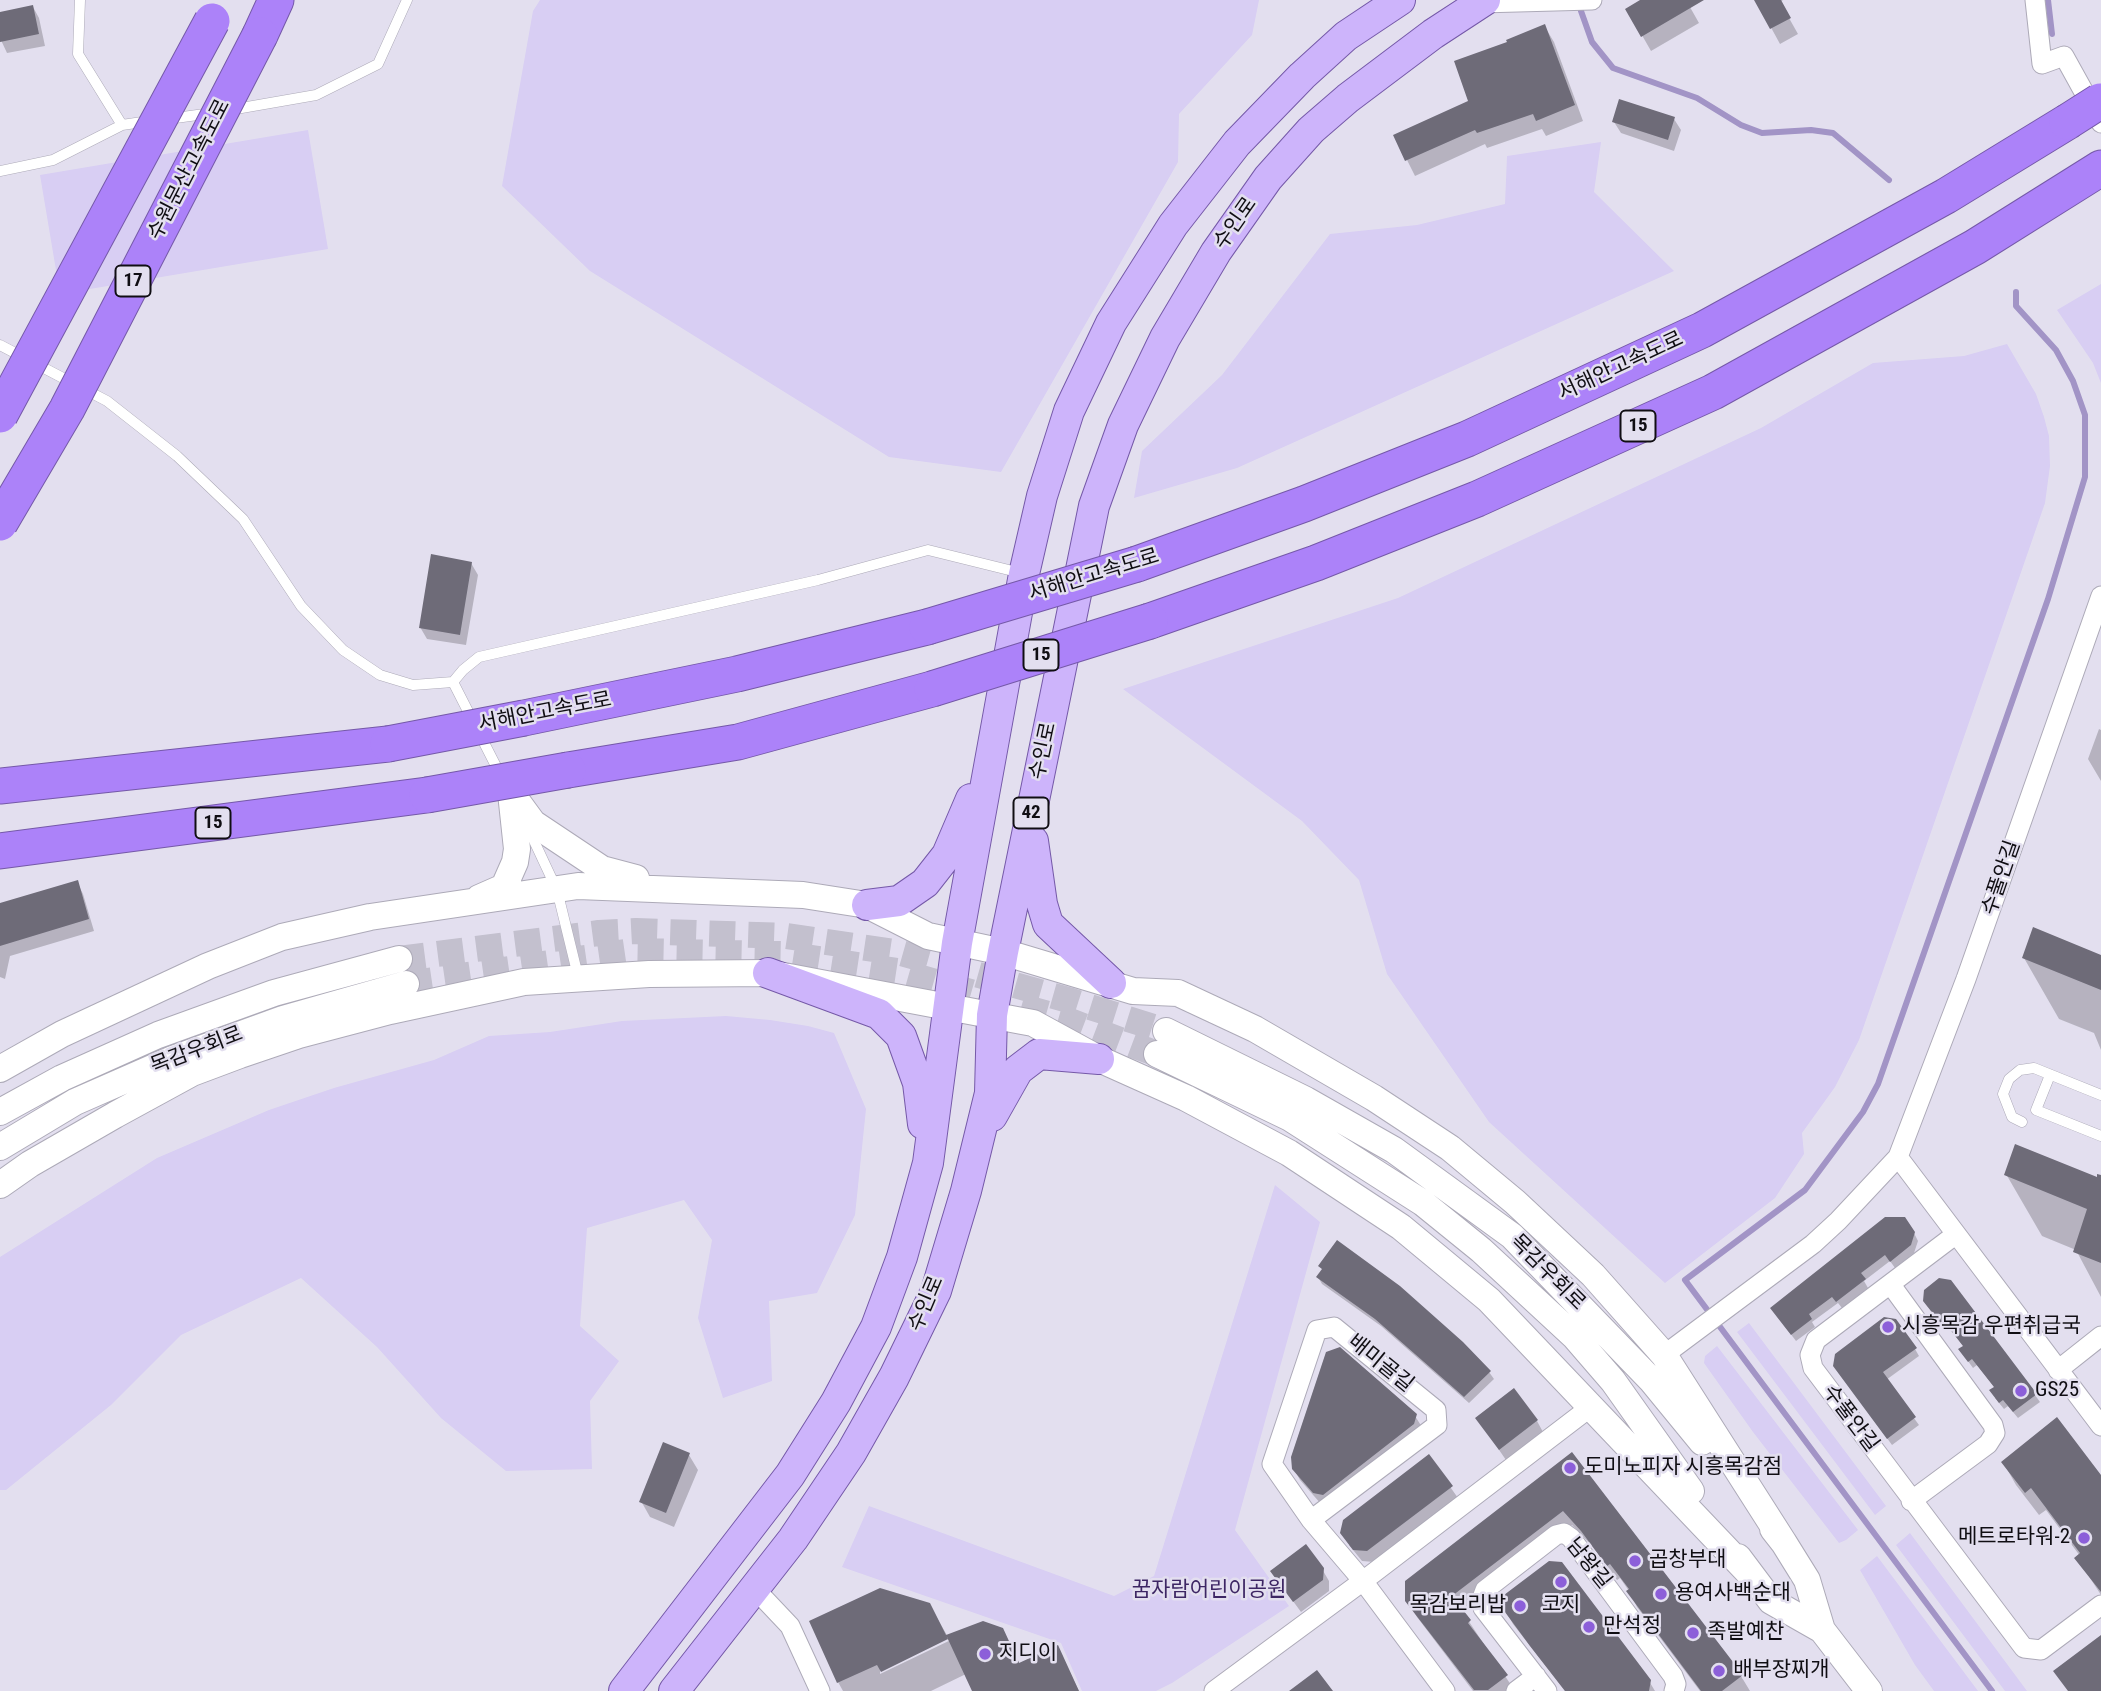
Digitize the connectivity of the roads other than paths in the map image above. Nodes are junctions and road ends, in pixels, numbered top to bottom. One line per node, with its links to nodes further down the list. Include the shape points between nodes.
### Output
1 (80, 0): 10 (lane, via 78,54)
2 (275, 0): 15 (highway, 수원문산고속도로 / 17, bridge, via 67,409)
3 (407, 0): 10 (lane, via 378,64 316,95)
4 (1400, 0): 16 (main road, 수인로 / 42, via 1346,36 1302,76 1237,143 1173,225 1111,323 1069,411)
5 (1592, 0): 7 (street)
6 (2035, 0): 9 (street, via 2042,64 2064,55)
7 (1483, 1): 24 (main road, 수인로 / 42, via 1433,34 1311,130 1268,177 1165,338 1123,425 1094,506)
8 (217, 11): 14 (highway, 17, bridge)
9 (2101, 108): 20 (highway, 서해안고속도로, bridge, via 2067,122 1946,196 1702,330 1466,439 1137,564 927,627 737,674 524,719 388,744)
10 (122, 125): 12 (lane, via 53,160)
11 (2098, 169): 25 (highway, 15, bridge, via 1975,247 1713,392 1477,499 1316,563 1150,621 932,689 738,741 427,795)
12 (0, 171)
13 (0, 345): 18 (lane, via 107,401 177,456 243,519 302,606 343,650 380,674 413,685)
14 (0, 415)
15 (0, 523)
16 (1024, 573): 18 (lane, via 928,550 818,580 479,657); 19 (main road, 수인로 / 42)
17 (2101, 596): 46 (street, 수풀안길)
18 (453, 682): 23 (lane)
19 (993, 747): 29 (main road, via 947,855 925,883 899,901); 30 (main road, 수인로 / 42)
20 (68, 778): 21 (lane); 22 (highway, 서해안고속도로)
21 (0, 779)
22 (0, 786)
23 (511, 793): 26 (main road, via 533,824 602,869); 27 (lane); 28 (main road, via 515,862 504,887)
24 (1030, 818): 31 (main road, 수인로 / 42); 34 (main road, via 1048,924)
25 (0, 851)
26 (675, 889): 27 (main road, via 578,886); 29 (main road, via 803,895)
27 (556, 890): 28 (main road); 33 (lane)
28 (468, 903): 38 (main road, via 370,916 282,937 62,1034)
29 (867, 905): 30 (main road, via 928,936)
30 (957, 943): 31 (main road); 35 (main road, 수인로 / 42)
31 (1003, 952): 34 (main road); 36 (main road, 수인로 / 42)
32 (768, 972): 33 (main road); 35 (main road); 47 (main road, via 879,1014 901,1036 918,1083)
33 (578, 977): 48 (main road, via 524,982 390,1010 240,1055 192,1073)
34 (1111, 984): 52 (main road, via 1133,991 1178,993 1255,1029 1450,1148 1593,1275)
35 (948, 1007): 36 (main road); 47 (main road, 수인로 / 42)
36 (992, 1015): 37 (main road, via 1033,1023); 44 (main road, 수인로 / 42, via 990,1093)
37 (1099, 1059): 44 (main road, via 1039,1054 1018,1070); 54 (main road, via 1186,1098 1289,1153 1401,1227 1489,1300)
38 (0, 1069)
39 (2050, 1075): 40 (lane); 42 (lane, via 2034,1068 2009,1079 2003,1094 2012,1117); 43 (lane, via 2036,1110)
40 (2101, 1095)
41 (0, 1112): 45 (main road, 목감우회로, via 158,1035 274,993 402,971 173,1059 75,1102)
42 (2022, 1122)
43 (2101, 1136)
44 (978, 1141): 61 (main road, 수인로 / 42, via 936,1291 894,1377 851,1453)
45 (0, 1147)
46 (1898, 1157): 49 (street); 52 (street, 수풀안길, via 1813,1244)
47 (928, 1163): 65 (main road, 수인로 / 42, via 902,1257 876,1327 836,1402 790,1475)
48 (0, 1185)
49 (1955, 1235): 50 (street, 수풀안길); 53 (street)
50 (1891, 1285): 56 (street, 수풀안길, via 1816,1340 1810,1355 1812,1368); 56 (street, via 1995,1433 1988,1444)
51 (2101, 1336): 53 (street)
52 (1664, 1354): 58 (main road)
53 (2058, 1370): 55 (street)
54 (1592, 1406): 59 (main road); 60 (street)
55 (2101, 1426)
56 (1911, 1501): 62 (street, 수풀안길, via 2024,1648 2041,1650)
57 (1311, 1520): 57 (street, 배미골길, via 1272,1464 1317,1331 1334,1327 1436,1410 1437,1425); 60 (street, 배미골길)
58 (1784, 1543): 59 (main road, 목감우회로, via 1652,1381 1512,1236 1394,1150 1306,1100 1161,1043 1423,1203 1481,1250 1575,1337 1613,1381); 63 (main road, 목감우회로, via 1807,1580)
59 (1748, 1572): 63 (main road, 목감우회로, via 1772,1601)
60 (1363, 1581): 68 (street); 69 (street)
61 (754, 1588): 66 (main road, 수인로 / 42); 67 (street, via 790,1626)
62 (2101, 1605)
63 (1822, 1630): 72 (main road, 목감우회로)
64 (1541, 1684): 70 (street, 남왕길); 71 (street, 남왕길, via 1483,1608 1482,1598 1485,1590 1556,1535 1564,1534 1673,1676)
65 (624, 1691)
66 (674, 1691)
67 (820, 1691)
68 (1214, 1691)
69 (1446, 1691)
70 (1516, 1691)
71 (1674, 1691)
72 (1868, 1691)

